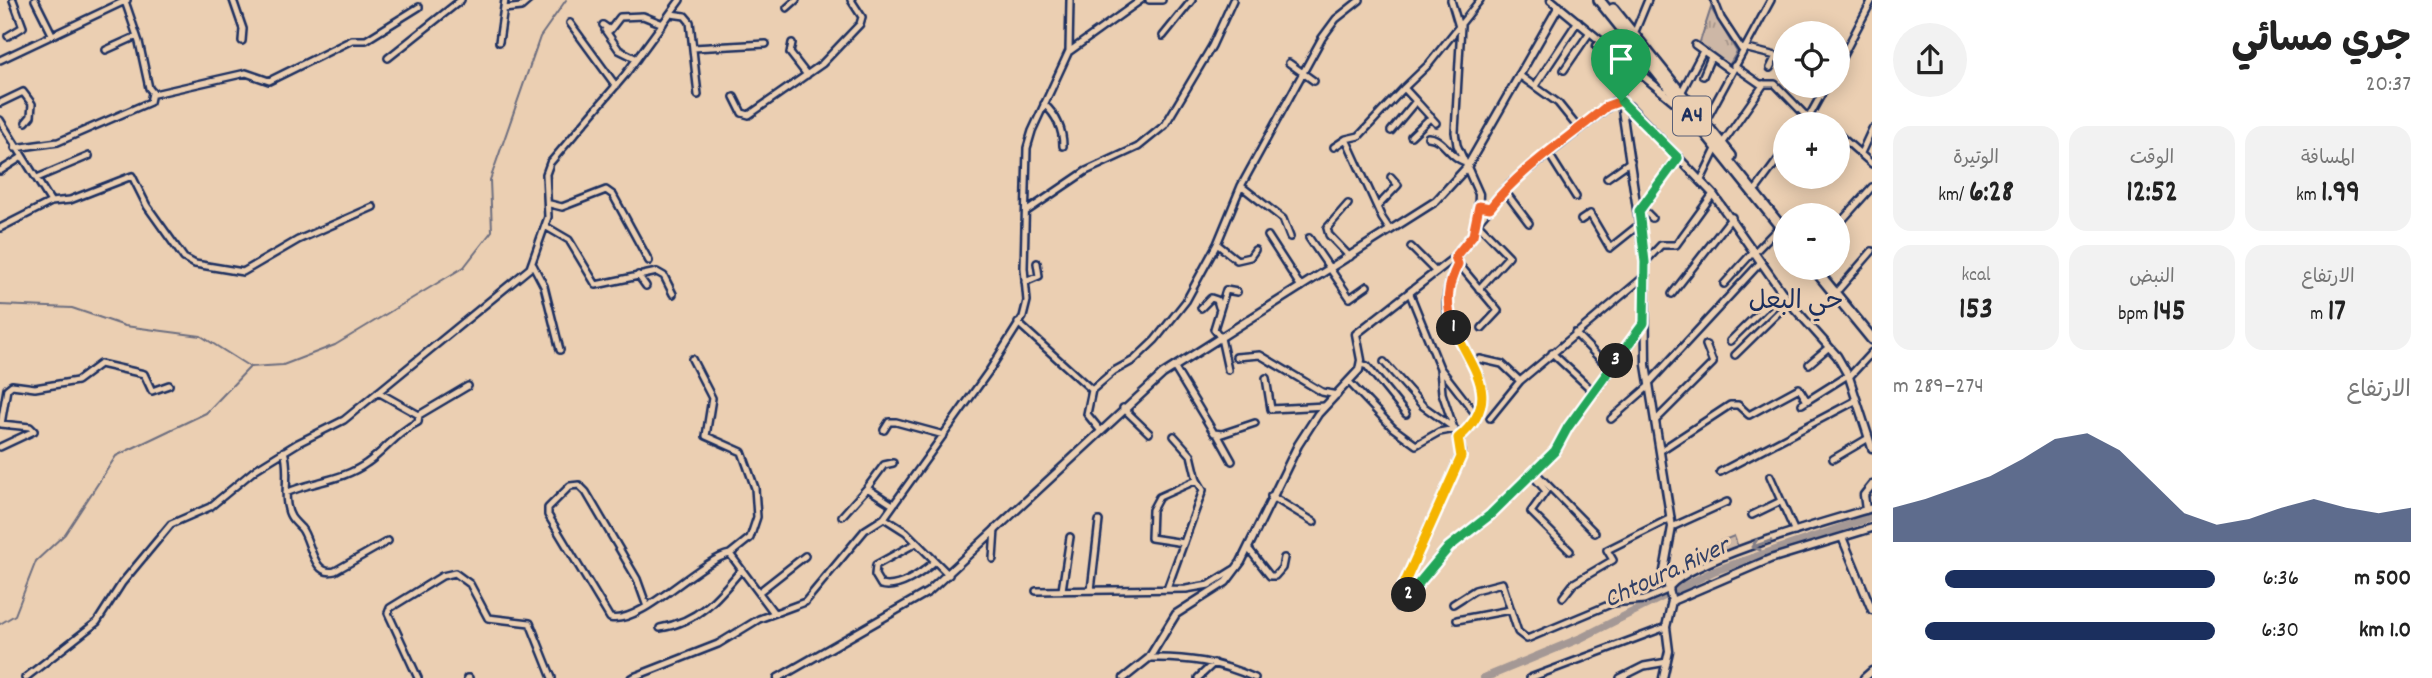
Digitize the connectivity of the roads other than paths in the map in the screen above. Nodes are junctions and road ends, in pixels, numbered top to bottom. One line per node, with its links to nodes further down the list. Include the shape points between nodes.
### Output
1 (13, 0): 39 (street, via 23,27)
2 (35, 0): 37 (street)
3 (126, 0): 37 (street); 40 (street)
4 (233, 0): 42 (street, via 243,29)
5 (461, 0): 55 (street)
6 (505, 0): 30 (street)
7 (529, 0): 30 (street, via 521,7)
8 (680, 0): 31 (street)
9 (796, 0): 29 (street)
10 (851, 0): 62 (street, via 860,11 860,24)
11 (1070, 0): 52 (street)
12 (1141, 0): 52 (street)
13 (1149, 0): 14 (street)
14 (1162, 0)
15 (1192, 0): 41 (street)
16 (1233, 0): 125 (street, via 1213,46 1165,125 1138,146 1086,171)
17 (1360, 0): 63 (street, via 1331,25)
18 (1451, 0): 35 (street)
19 (1480, 0): 35 (street)
20 (1551, 0): 27 (street)
21 (1598, 0): 67 (highway, A4)
22 (1606, 0): 38 (highway, A4)
23 (1648, 0): 38 (street)
24 (1714, 0): 50 (street, via 1721,19)
25 (1771, 0): 50 (street)
26 (1872, 0): 45 (street)
27 (1559, 6): 32 (street); 64 (street)
28 (419, 7): 72 (street, via 366,40 352,40 269,81 246,73)
29 (788, 8)
30 (504, 9): 44 (street)
31 (671, 13): 34 (street); 49 (street, via 688,18)
32 (1578, 21): 36 (street); 70 (street)
33 (570, 23): 69 (street)
34 (663, 24): 56 (street); 56 (street, via 640,16 620,17 610,30 604,28 620,50)
35 (1460, 26): 71 (street); 103 (street, via 1455,132)
36 (1590, 32): 43 (street); 61 (street)
37 (52, 34): 57 (street)
38 (1634, 34): 67 (highway, A4)
39 (8, 36)
40 (137, 36): 51 (street); 72 (street)
41 (1163, 36)
42 (242, 41)
43 (1602, 41): 67 (street); 77 (street, via 1597,46 1615,78)
44 (499, 42)
45 (1850, 42)
46 (792, 43): 62 (street, via 790,53)
47 (766, 44): 49 (street)
48 (1695, 46): 53 (street)
49 (693, 48): 74 (street)
50 (1743, 49): 59 (street, via 1776,56); 60 (street)
51 (106, 50)
52 (1069, 51): 79 (street)
53 (1703, 51): 54 (street); 73 (street)
54 (1711, 57): 60 (street); 65 (street)
55 (388, 58)
56 (637, 59): 69 (street)
57 (0, 60)
58 (1289, 63): 63 (street)
59 (1770, 68)
60 (1733, 69): 68 (street); 84 (street)
61 (1564, 70)
62 (807, 75): 75 (street, via 749,116 742,113)
63 (1305, 75): 66 (street); 111 (street)
64 (1519, 75): 70 (street); 103 (street)
65 (1703, 76)
66 (1314, 81)
67 (1664, 83): 73 (highway, A4); 93 (highway, A4)
68 (1764, 85): 80 (street, via 1771,82 1786,92); 93 (street)
69 (616, 86): 118 (street, via 551,163 546,174)
70 (1535, 86): 86 (street, via 1558,103)
71 (1404, 88): 76 (street); 91 (street, via 1359,136)
72 (152, 93): 96 (street, via 150,102 58,142)
73 (1681, 93): 84 (highway, A4)
74 (698, 95)
75 (734, 97)
76 (1416, 101): 81 (street); 88 (street)
77 (1621, 101): 86 (street, via 1610,103); 101 (street); 102 (street)
78 (0, 103): 83 (street, via 23,92 32,104 32,116)
79 (1044, 104): 94 (street, via 1063,134); 125 (street, via 1027,148)
80 (1802, 112)
81 (1431, 117): 85 (street); 89 (street)
82 (0, 120): 96 (street)
83 (26, 122)
84 (1705, 122): 93 (highway, A4)
85 (1436, 123)
86 (1579, 129): 97 (street)
87 (1872, 129): 98 (street)
88 (1391, 131)
89 (1411, 136)
90 (1428, 137): 103 (street, via 1438,139)
91 (1346, 139): 95 (street); 120 (street)
92 (1850, 144): 98 (street)
93 (1719, 145): 110 (street); 113 (highway, A4); 128 (highway, A4)
94 (1063, 146)
95 (1334, 147)
96 (15, 148): 100 (street)
97 (1549, 153): 114 (street); 116 (street)
98 (1861, 153): 104 (street)
99 (89, 156): 108 (street)
100 (22, 157): 106 (street); 108 (street)
101 (1678, 158): 110 (street); 124 (street)
102 (1632, 161): 109 (street); 124 (street)
103 (1465, 164): 121 (street, via 1479,194); 137 (street, via 1441,196)
104 (1872, 164)
105 (1773, 166): 113 (street)
106 (0, 171)
107 (1391, 177): 120 (street, via 1398,185)
108 (37, 178): 117 (street)
109 (1607, 178)
110 (1701, 180): 115 (street)
111 (1241, 186): 140 (street, via 1283,219); 142 (street)
112 (1872, 187): 127 (street)
113 (1757, 188): 126 (highway, A4)
114 (1504, 190): 123 (street); 133 (street)
115 (1713, 194): 129 (street); 150 (street, via 1676,245 1661,245)
116 (1576, 197)
117 (51, 202): 122 (street, via 70,200 132,176 146,206 184,258 238,272); 136 (street)
118 (550, 204): 135 (street); 149 (street, via 562,207 606,190)
119 (1348, 204): 147 (street, via 1328,230)
120 (1378, 206): 137 (street)
121 (1479, 206): 123 (street); 132 (street)
122 (373, 207)
123 (1490, 208): 132 (street)
124 (1640, 209): 130 (street); 134 (street)
125 (1027, 211): 162 (street)
126 (1773, 212)
127 (1850, 212)
128 (1773, 214)
129 (1732, 217): 146 (street); 173 (street)
130 (1652, 218)
131 (1581, 220): 134 (street, via 1590,214 1610,248)
132 (1478, 222): 148 (street); 167 (street, via 1510,256)
133 (1529, 223)
134 (1640, 225): 150 (street)
135 (545, 226): 153 (street); 157 (street, via 569,240 596,285)
136 (0, 228)
137 (1390, 230): 147 (street)
138 (1268, 236): 166 (street)
139 (1773, 236): 146 (street)
140 (1290, 237)
141 (1310, 238): 154 (street)
142 (1217, 243): 144 (street, via 1237,260 1250,257); 210 (street, via 1186,301 1163,332 1135,360)
143 (1411, 247): 156 (street)
144 (1255, 250)
145 (1872, 251): 168 (street)
146 (1755, 252): 151 (street); 158 (street)
147 (1350, 257): 154 (street)
148 (1457, 260): 156 (street); 167 (street); 196 (street, via 1447,311)
149 (649, 261)
150 (1645, 262): 159 (street)
151 (1761, 262): 169 (street); 208 (street)
152 (1037, 263): 162 (street, via 1040,276)
153 (533, 265): 189 (street, via 544,286); 212 (street)
154 (1332, 269): 165 (street, via 1350,298); 166 (street)
155 (1726, 270): 158 (street)
156 (1436, 272): 172 (street)
157 (638, 275): 164 (street); 171 (street, via 661,273)
158 (1732, 275): 163 (street)
159 (1645, 276): 177 (street); 182 (street)
160 (1824, 280): 185 (highway)
161 (1831, 280): 168 (highway)
162 (1025, 282): 178 (street, via 1026,310)
163 (1724, 284)
164 (646, 286)
165 (1367, 286)
166 (1301, 287): 183 (street)
167 (1479, 289): 179 (street, via 1498,312)
168 (1839, 289): 181 (highway)
169 (1781, 291): 174 (street); 180 (street)
170 (1237, 292): 176 (street, via 1226,290)
171 (673, 294)
172 (1410, 294): 197 (street, via 1356,334); 200 (street)
173 (1672, 294)
174 (1789, 302): 184 (street); 188 (street)
175 (1201, 308): 176 (street, via 1211,298 1220,304)
176 (1218, 312): 183 (street, via 1214,329)
177 (1644, 323): 201 (street); 208 (street)
178 (1018, 324): 210 (street); 229 (street)
179 (1482, 328)
180 (1743, 328): 184 (street); 186 (street)
181 (1872, 331)
182 (1575, 333): 191 (street); 201 (street)
183 (1221, 338): 199 (street); 202 (street)
184 (1751, 339): 192 (street)
185 (1872, 339)
186 (1730, 341)
187 (1706, 345): 222 (street, via 1713,363)
188 (1829, 347): 198 (street); 203 (street)
189 (560, 350)
190 (1872, 352): 203 (street)
191 (1552, 353): 205 (street); 211 (street)
192 (1735, 355)
193 (1236, 357): 213 (street, via 1260,355 1322,392)
194 (692, 359): 270 (street, via 712,398 706,436 741,452 758,503 753,533)
195 (1384, 362): 224 (street, via 1423,406)
196 (1474, 362): 205 (street, via 1502,364); 231 (street, via 1482,394 1476,420)
197 (1361, 364): 206 (street); 219 (street)
198 (1809, 364)
199 (1174, 367): 216 (street); 228 (street)
200 (1440, 368): 217 (street); 224 (street, via 1442,393)
201 (1610, 369): 211 (street)
202 (1228, 370)
203 (1849, 376): 214 (street); 235 (street, via 1805,402 1799,387 1749,415 1738,405 1730,405)
204 (1266, 378): 215 (street, via 1271,409)
205 (1520, 381): 220 (street)
206 (1349, 382): 213 (street); 224 (street, via 1416,446 1439,432)
207 (169, 385): 233 (street, via 152,391 144,374 100,364 77,381 35,388 12,385 5,395 1,424 34,431)
208 (1649, 385): 221 (street); 222 (street)
209 (468, 386): 218 (street)
210 (1093, 390): 226 (street, via 1087,414)
211 (1594, 391): 241 (street, via 1555,451)
212 (378, 392): 218 (street); 236 (street, via 344,420)
213 (1337, 395): 215 (street)
214 (1855, 401): 232 (street); 240 (street)
215 (1325, 406): 247 (street, via 1298,444)
216 (1124, 408): 226 (street); 227 (street)
217 (1474, 412)
218 (419, 415): 246 (street, via 418,422 365,465 329,482)
219 (1406, 415)
220 (1490, 418)
221 (1611, 419)
222 (1656, 421): 235 (street)
223 (1255, 424): 228 (street)
224 (1455, 429): 231 (street)
225 (884, 430): 229 (street, via 896,422)
226 (1100, 430): 259 (street)
227 (1149, 433)
228 (1217, 434): 238 (street)
229 (944, 435): 250 (street)
230 (1174, 436): 243 (street, via 1191,455)
231 (1458, 438): 241 (street, via 1461,457 1397,604 1449,547)
232 (1867, 439): 234 (street); 237 (street)
233 (0, 447)
234 (1872, 448)
235 (1660, 451): 254 (street)
236 (284, 452): 246 (street, via 289,474); 297 (street, via 219,500 171,524 122,583 97,622)
237 (1833, 459)
238 (1232, 461)
239 (893, 463): 245 (street, via 884,465)
240 (1720, 472)
241 (1534, 474): 262 (street); 269 (street, via 1546,492 1531,512)
242 (1770, 477): 248 (street)
243 (1197, 480): 267 (street, via 1203,490); 267 (street, via 1158,497 1152,510 1151,538)
244 (1872, 485): 251 (street, via 1864,495)
245 (867, 488): 250 (street); 253 (street)
246 (286, 493): 265 (street, via 292,520 327,572)
247 (1271, 496): 257 (street); 268 (street)
248 (1781, 501): 252 (street); 261 (street)
249 (1727, 502): 258 (street)
250 (893, 505): 255 (street)
251 (1869, 509): 261 (street)
252 (1752, 515)
253 (842, 516)
254 (1671, 517): 258 (street); 284 (street, via 1607,550 1613,560 1574,583)
255 (884, 518): 266 (street); 289 (street, via 865,530 810,599)
256 (1099, 522): 279 (street)
257 (1314, 522)
258 (1672, 527): 283 (street, via 1664,571)
259 (995, 528): 273 (street); 277 (street)
260 (1872, 528): 264 (street)
261 (1795, 532): 283 (street, one-way to 283, via 1686,573)
262 (1595, 533)
263 (1070, 537): 278 (street)
264 (1842, 537): 283 (street); 288 (street)
265 (388, 541)
266 (916, 543): 274 (street); 274 (street, via 876,565 881,585 911,579)
267 (1184, 543): 280 (street)
268 (1248, 548): 272 (street, via 1270,576 1282,568); 275 (street)
269 (1570, 551)
270 (730, 554): 276 (street); 285 (street)
271 (806, 556): 282 (street)
272 (1284, 558)
273 (993, 559)
274 (934, 562): 277 (street)
275 (1236, 569): 280 (street, via 1209,585); 293 (street, via 1213,593 1176,614)
276 (741, 570): 282 (street); 292 (street, via 707,608 685,622)
277 (949, 575): 301 (street, via 902,609)
278 (1062, 590): 279 (street); 281 (street)
279 (1091, 590): 280 (street)
280 (1167, 590)
281 (1036, 591)
282 (759, 592): 289 (street)
283 (1671, 593): 287 (street, via 1613,603 1527,639 1520,635); 291 (street)
284 (1563, 597)
285 (646, 604): 285 (street, via 618,619 607,615 548,515 548,508 570,486 579,485 586,492 637,579)
286 (1453, 604): 287 (street, via 1475,590 1502,583)
287 (1510, 610): 290 (street)
288 (1872, 610)
289 (774, 613): 300 (street, via 718,644)
290 (1457, 620)
291 (1666, 627): 294 (street); 305 (street)
292 (660, 628)
293 (1149, 658): 295 (street); 302 (street)
294 (1667, 662): 306 (street, via 1644,666); 307 (street)
295 (1214, 663): 303 (street); 304 (street)
296 (1872, 671): 308 (street)
297 (25, 678)
298 (418, 678): 299 (street, via 387,613 438,578 455,573 470,584 488,618 530,623)
299 (552, 678)
300 (631, 678)
301 (778, 678)
302 (1124, 678)
303 (1198, 678)
304 (1255, 678)
305 (1530, 678)
306 (1620, 678)
307 (1663, 678)
308 (1864, 678)

